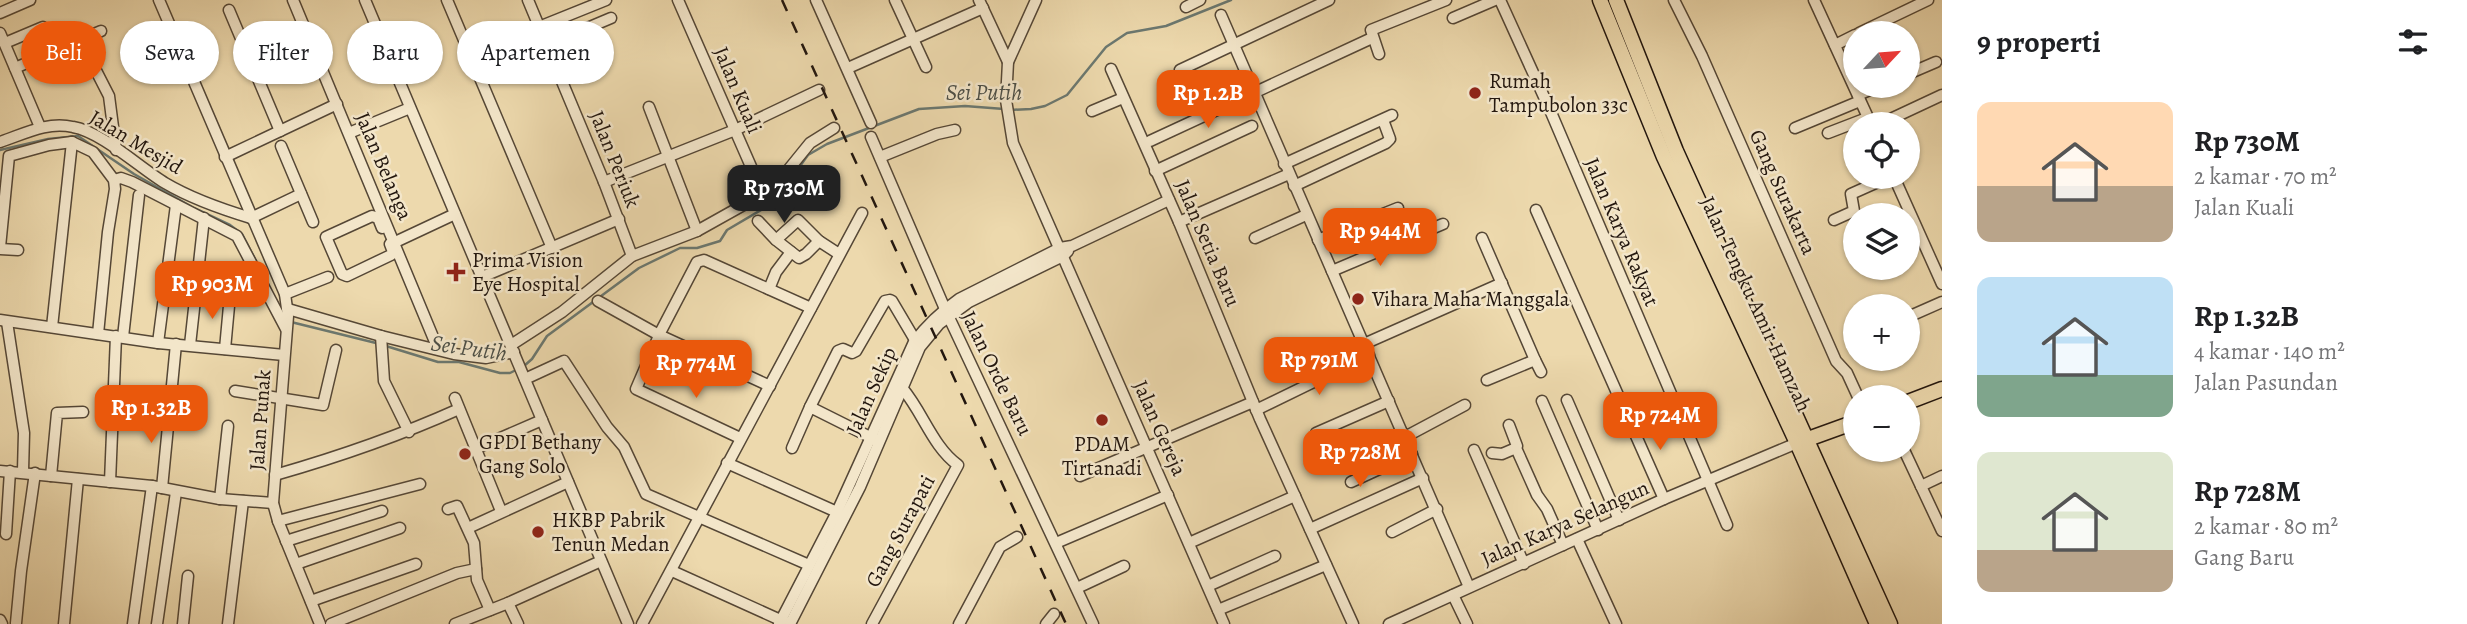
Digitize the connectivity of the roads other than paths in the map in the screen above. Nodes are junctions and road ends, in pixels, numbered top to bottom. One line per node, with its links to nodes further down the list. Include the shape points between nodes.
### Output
1 (30, 0): 25 (street)
2 (159, 0): 82 (street, Jalan Punak)
3 (293, 0): 58 (street, Jalan Belanga)
4 (365, 0): 60 (street)
5 (447, 0): 118 (street)
6 (528, 0): 29 (street, Jalan Periuk)
7 (606, 0): 30 (street)
8 (678, 0): 70 (street, Jalan Kuali)
9 (816, 0): 47 (street)
10 (895, 0): 36 (street)
11 (1035, 0): 41 (street)
12 (1200, 0): 23 (street)
13 (1329, 0): 38 (street)
14 (1446, 0): 34 (street)
15 (1495, 0): 27 (street)
16 (1500, 0): 200 (street, Jalan Karya Rakyat)
17 (1600, 0): 81 (main road, Jalan Tengku Amir Hamzah)
18 (1616, 0): 81 (main road, Jalan Tengku Amir Hamzah)
19 (1674, 0): 158 (street, Gang Surakarta, via 1836,361)
20 (1814, 0): 39 (street)
21 (1928, 0): 32 (street)
22 (981, 4): 36 (street); 41 (street)
23 (1186, 7)
24 (229, 10): 72 (street)
25 (0, 13)
26 (1220, 15): 38 (street)
27 (1453, 18)
28 (611, 19): 31 (street)
29 (536, 21)
30 (553, 21)
31 (606, 21)
32 (1884, 21)
33 (21, 33): 35 (street)
34 (1371, 34): 40 (street); 54 (street)
35 (2, 38): 46 (street)
36 (913, 39): 45 (street); 47 (street)
37 (1843, 41): 39 (street)
38 (1233, 45): 49 (street); 54 (street)
39 (1835, 45): 43 (street)
40 (1379, 54)
41 (1008, 62): 121 (street, Jalan Gereja, via 1006,100 1013,143)
42 (1936, 62): 50 (street)
43 (1843, 63)
44 (21, 65): 46 (street)
45 (926, 67)
46 (15, 68): 66 (street)
47 (848, 68): 64 (street)
48 (1111, 69): 56 (street, Jalan Setia Baru)
49 (1180, 69)
50 (1920, 69)
51 (103, 84): 80 (street, via 109,96)
52 (563, 84): 88 (street, Jalan Periuk)
53 (819, 90): 70 (street)
54 (1253, 93): 76 (street); 85 (street)
55 (1942, 95): 63 (street)
56 (1123, 97): 61 (street); 86 (street, Jalan Setia Baru)
57 (1859, 98): 62 (street); 68 (street)
58 (337, 104): 72 (street); 73 (street, Jalan Belanga)
59 (649, 107): 83 (street)
60 (410, 108): 73 (street); 100 (street)
61 (1092, 111)
62 (1865, 112)
63 (1906, 112)
64 (871, 122)
65 (1252, 125): 86 (street)
66 (40, 127): 77 (street, Jalan Mesjid); 80 (street, Jalan Mesjid, via 74,127)
67 (834, 128): 93 (street, via 810,143)
68 (1795, 128)
69 (1843, 129): 74 (street)
70 (735, 130): 83 (street); 93 (street, Jalan Kuali)
71 (955, 130): 84 (street)
72 (280, 131): 82 (street)
73 (349, 133): 116 (street, Jalan Belanga)
74 (1828, 133)
75 (871, 137): 84 (street, Jalan Orde Baru)
76 (1150, 141)
77 (0, 142)
78 (72, 142): 87 (street, via 93,152); 117 (street, via 9,156); 139 (street)
79 (282, 146): 92 (street)
80 (116, 150): 102 (street, Jalan Mesjid, via 167,184 218,209)
81 (1670, 154): 181 (main road, Jalan Tengku Amir Hamzah)
82 (225, 157): 102 (street, Jalan Punak)
83 (669, 157): 88 (street); 110 (street)
84 (880, 157): 136 (street, Jalan Orde Baru)
85 (1287, 169): 89 (street); 89 (street, via 1387,118 1390,139 1386,143); 108 (street)
86 (1156, 171): 95 (street, Jalan Setia Baru)
87 (114, 180): 96 (street, via 132,181); 140 (street)
88 (604, 182): 104 (street, Jalan Periuk)
89 (1294, 186): 101 (street)
90 (1862, 189): 105 (street, via 1851,194 1854,211)
91 (1900, 189): 128 (street)
92 (301, 194): 102 (street); 107 (street)
93 (763, 194): 110 (street)
94 (139, 195): 142 (street)
95 (1169, 200): 108 (street, Jalan Setia Baru); 121 (street, Jalan Sekip)
96 (176, 205): 103 (street); 144 (street)
97 (1398, 208): 114 (street)
98 (1536, 210): 211 (street)
99 (862, 213): 122 (street)
100 (455, 214): 116 (street); 126 (street)
101 (1306, 215): 111 (street); 114 (street)
102 (251, 218): 130 (street, Jalan Punak)
103 (204, 219): 137 (street, via 238,238); 146 (street)
104 (619, 219): 118 (street); 123 (street, Jalan Periuk)
105 (1833, 220)
106 (758, 221): 113 (street)
107 (313, 222)
108 (1179, 222): 169 (street, Jalan Setia Baru)
109 (1443, 224): 124 (street)
110 (697, 232): 123 (street)
111 (1255, 238)
112 (1482, 238): 127 (street)
113 (776, 240): 115 (street, via 798,220); 120 (street)
114 (1318, 240): 124 (street)
115 (819, 241): 120 (street, via 801,258); 122 (street)
116 (392, 243): 116 (street, via 374,216 326,237 347,276 391,255); 149 (street, Jalan Belanga)
117 (0, 248): 119 (street)
118 (552, 248): 126 (street)
119 (18, 250)
120 (791, 251): 129 (street)
121 (1062, 252): 136 (street, Jalan Sekip, via 959,299); 183 (street, Jalan Gereja)
122 (839, 254): 134 (street)
123 (632, 256): 152 (street)
124 (1332, 271): 151 (street)
125 (328, 276): 130 (street)
126 (482, 276): 152 (street)
127 (1502, 283): 151 (street); 154 (street)
128 (1942, 284)
129 (769, 289): 134 (street); 141 (street, via 699,261)
130 (285, 294): 137 (street, Jalan Punak)
131 (230, 295): 148 (street)
132 (598, 301): 141 (street)
133 (1942, 302): 135 (street)
134 (811, 308): 159 (street)
135 (1920, 312)
136 (947, 313): 147 (street, Jalan Sekip); 233 (street, Jalan Orde Baru)
137 (287, 320): 143 (street); 153 (street, Jalan Punak)
138 (4, 321): 139 (street); 193 (street)
139 (52, 327): 140 (street)
140 (98, 334): 142 (street)
141 (659, 335): 159 (street); 179 (street, via 636,386 638,391)
142 (120, 336): 144 (street); 201 (street)
143 (381, 338): 149 (street); 176 (street, via 384,381)
144 (158, 342): 145 (street)
145 (176, 344): 146 (street); 206 (street)
146 (190, 345): 148 (street)
147 (917, 345): 160 (street, Jalan Sekip); 170 (street, via 890,299 885,301 856,351 838,351); 180 (street, Jalan Sekip)
148 (225, 349): 153 (street)
149 (438, 349): 152 (street, via 486,358)
150 (336, 350): 163 (street, via 323,404)
151 (1366, 350): 166 (street); 169 (street)
152 (513, 351): 156 (street)
153 (284, 355): 163 (street, Jalan Punak)
154 (1535, 359): 155 (street); 157 (street)
155 (1541, 372)
156 (523, 375): 172 (street); 219 (street, via 564,360 624,447 646,494)
157 (1487, 380)
158 (1852, 385)
159 (770, 386): 179 (street)
160 (903, 389): 180 (street, Jalan Sekip); 270 (street, Gang Surapati, via 943,452 958,465)
161 (1942, 389): 164 (main road)
162 (235, 391): 163 (street)
163 (281, 397): 195 (street, Jalan Punak)
164 (1920, 397)
165 (1567, 400): 220 (street)
166 (1389, 401): 177 (street); 178 (street)
167 (1542, 401): 227 (street)
168 (1465, 405): 178 (street)
169 (1255, 406): 183 (street); 209 (street, Jalan Setia Baru)
170 (810, 407): 180 (street); 182 (street)
171 (83, 412): 194 (street, via 57,412)
172 (542, 420): 185 (street); 202 (street)
173 (1509, 425): 184 (street)
174 (228, 426): 210 (street)
175 (1843, 426): 181 (main road)
176 (409, 432): 185 (street, via 457,404); 195 (street)
177 (1316, 433)
178 (1404, 435): 187 (street); 189 (street)
179 (740, 438): 191 (street)
180 (876, 440): 218 (street, Jalan Sekip); 257 (street, Jalan Sekip)
181 (1802, 441): 200 (street, Jalan Karya Selangun); 279 (main road, Jalan Tengku Amir Hamzah); 280 (main road, Jalan Tengku Amir Hamzah)
182 (792, 448)
183 (1147, 448): 197 (street); 208 (street, Jalan Gereja)
184 (1516, 448): 188 (street); 235 (street)
185 (475, 449): 217 (street)
186 (1474, 450): 240 (street)
187 (1367, 451)
188 (1492, 453)
189 (1412, 454): 198 (street); 203 (street)
190 (1910, 462): 205 (street)
191 (727, 463): 218 (street); 219 (street)
192 (5, 471): 193 (street); 221 (street, via 6,536)
193 (29, 472): 194 (street); 256 (street)
194 (51, 475): 199 (street)
195 (275, 475): 213 (street, Jalan Punak)
196 (1942, 475): 205 (street)
197 (1080, 476)
198 (1423, 478): 215 (street); 226 (street)
199 (78, 480): 201 (street); 259 (street)
200 (1708, 480): 211 (street, Jalan Karya Selangun); 223 (street, Jalan Karya Rakyat)
201 (110, 482): 206 (street)
202 (568, 482): 217 (street); 237 (street)
203 (1351, 482)
204 (420, 484): 222 (street)
205 (1921, 486): 228 (street)
206 (157, 487): 207 (street); 260 (street)
207 (176, 492): 210 (street); 261 (street)
208 (1168, 495): 233 (street); 234 (street, Jalan Gereja)
209 (1295, 496): 226 (street, Jalan Setia Baru); 234 (street)
210 (220, 499): 212 (street)
211 (1664, 499): 220 (street, Jalan Karya Selangun)
212 (243, 501): 213 (street); 263 (street)
213 (273, 503): 222 (street, Jalan Punak)
214 (448, 509): 225 (street, via 457,506)
215 (1437, 509): 229 (street); 248 (street)
216 (382, 511): 232 (street)
217 (501, 512): 225 (street)
218 (837, 512): 241 (street, Jalan Sekip)
219 (698, 517): 241 (street); 245 (street)
220 (1619, 520): 227 (street, Jalan Karya Selangun)
221 (0, 521)
222 (278, 521): 232 (street, Jalan Punak)
223 (1727, 526)
224 (400, 528): 238 (street)
225 (468, 528): 244 (street)
226 (1310, 529): 242 (street, Jalan Setia Baru)
227 (1598, 530): 231 (street, Jalan Karya Selangun)
228 (1942, 531)
229 (1392, 532)
230 (1017, 537): 271 (street, via 1000,547)
231 (1577, 539): 235 (street, Jalan Karya Selangun); 278 (street)
232 (286, 541): 238 (street, Jalan Punak)
233 (1056, 543): 249 (street, Jalan Orde Baru)
234 (1189, 543): 247 (street, Jalan Gereja)
235 (1563, 545): 240 (street, Jalan Karya Selangun)
236 (1275, 556): 247 (street)
237 (601, 561): 252 (street); 268 (street)
238 (296, 564): 251 (street, Jalan Punak)
239 (416, 564): 251 (street)
240 (1524, 564): 248 (street, Jalan Karya Selangun)
241 (809, 565): 257 (street, Jalan Sekip)
242 (1326, 565): 254 (street); 275 (street, Jalan Setia Baru)
243 (1124, 566): 249 (street)
244 (476, 569): 253 (street); 265 (street)
245 (672, 570): 257 (street); 269 (street)
246 (188, 576): 262 (street)
247 (1208, 586): 254 (street, Jalan Gereja)
248 (1469, 587): 250 (street, Jalan Karya Selangun)
249 (1077, 588): 273 (street, Jalan Orde Baru)
250 (1453, 595): 276 (street, Jalan Karya Selangun); 277 (street)
251 (311, 601): 264 (street, Jalan Punak)
252 (508, 603): 253 (street); 267 (street)
253 (490, 610): 266 (street)
254 (1218, 610): 274 (street, Jalan Gereja)
255 (1054, 614): 272 (street)
256 (14, 623): 258 (street)
257 (785, 623)
258 (29, 624)
259 (64, 624)
260 (133, 624)
261 (157, 624)
262 (183, 624)
263 (228, 624)
264 (320, 624)
265 (331, 624)
266 (455, 624)
267 (518, 624)
268 (628, 624)
269 (642, 624)
270 (872, 624)
271 (959, 624)
272 (1045, 624)
273 (1093, 624)
274 (1224, 624)
275 (1353, 624)
276 (1389, 624)
277 (1467, 624)
278 (1616, 624)
279 (1877, 624)
280 (1890, 624)

